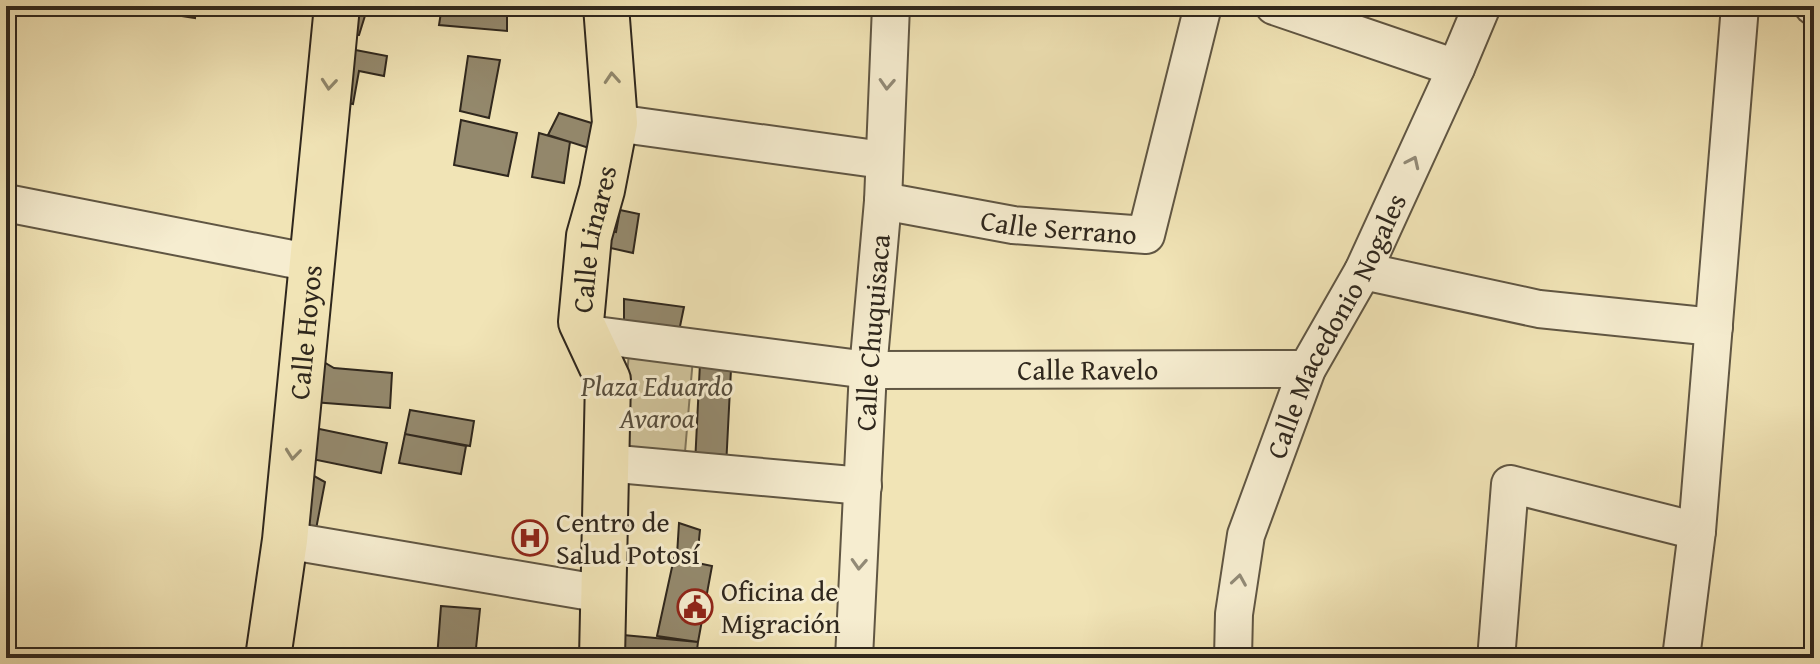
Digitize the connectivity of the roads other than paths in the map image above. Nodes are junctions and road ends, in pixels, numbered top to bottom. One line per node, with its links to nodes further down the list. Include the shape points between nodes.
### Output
1 (337, 6): 13 (main road, Calle Hoyos, one-way to 13)
2 (606, 6): 9 (main road, Calle Linares, one-way to 2)
3 (891, 6): 10 (street, Calle Chuquisaca, one-way to 10)
4 (1203, 6): 11 (street, Calle Serrano, via 1146,235 1013,225)
5 (1274, 6): 8 (street)
6 (1482, 6): 8 (street, Calle Macedonio Nogales)
7 (1740, 6): 15 (street)
8 (1456, 68): 14 (street, Calle Macedonio Nogales, one-way to 8)
9 (615, 123): 10 (street); 16 (main road, Calle Linares, via 589,236 581,322)
10 (883, 160): 11 (street, Calle Chuquisaca)
11 (883, 201): 18 (street, Calle Chuquisaca)
12 (6, 203): 13 (street)
13 (312, 263): 22 (main road, Calle Hoyos, one-way to 22)
14 (1363, 271): 15 (street, via 1539,309); 17 (street, Calle Macedonio Nogales)
15 (1714, 327): 21 (street)
16 (588, 334): 18 (street, Calle Ravelo); 19 (main road, Calle Linares, via 608,380)
17 (1307, 369): 18 (street, Calle Ravelo); 27 (street, Calle Macedonio Nogales, one-way to 17, via 1246,535)
18 (868, 370): 20 (street, Calle Chuquisaca)
19 (606, 463): 20 (street); 23 (main road, Calle Linares)
20 (863, 486): 26 (street, Calle Chuquisaca, one-way to 26)
21 (1697, 531): 28 (street, via 1510,484); 29 (street)
22 (285, 540): 23 (street); 24 (main road, Calle Hoyos)
23 (603, 594): 25 (main road, Calle Linares)
24 (268, 658)
25 (602, 658)
26 (854, 658)
27 (1233, 658)
28 (1498, 658)
29 (1681, 658)

